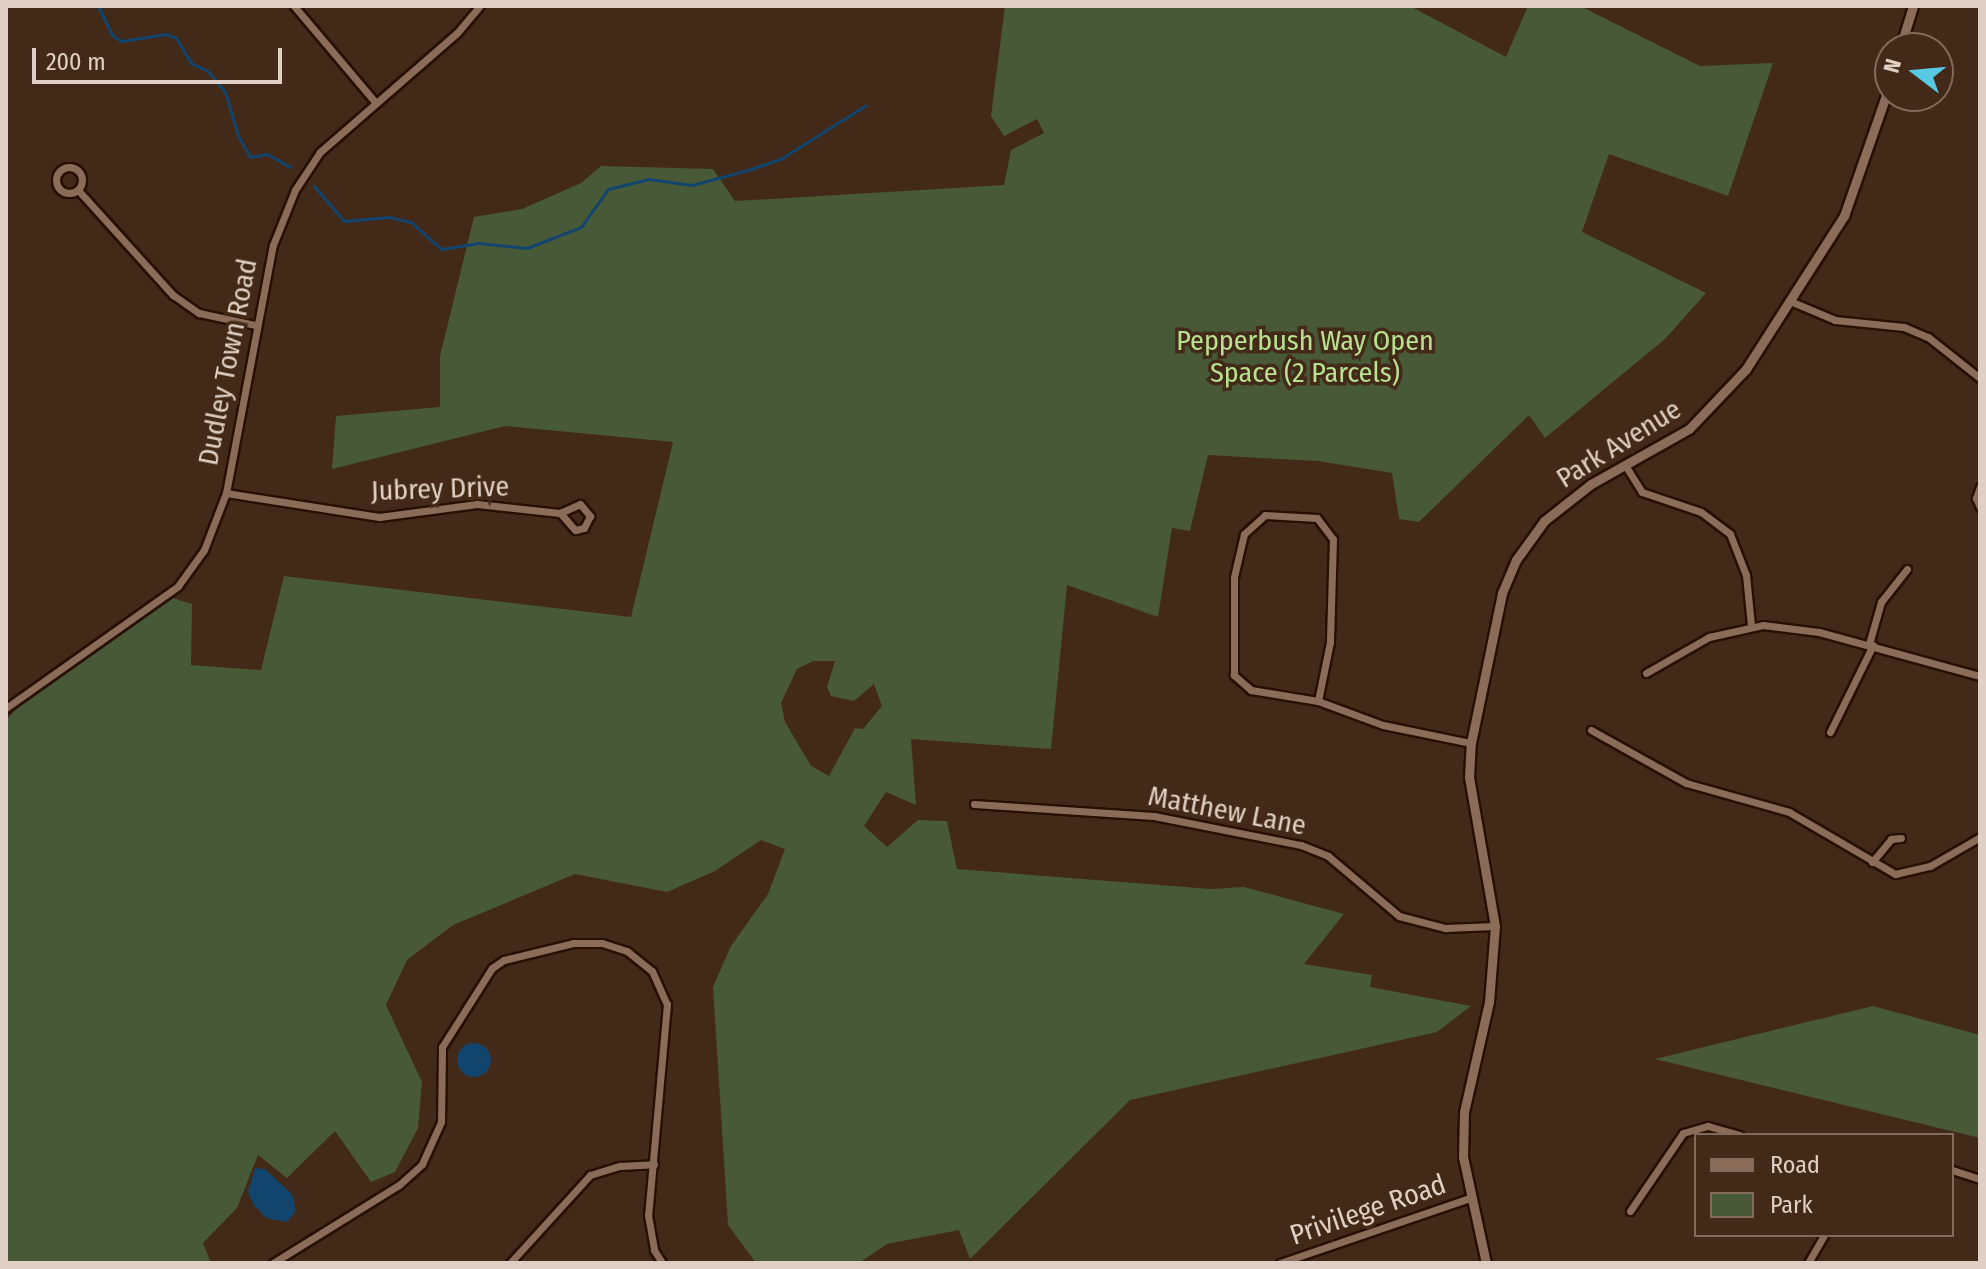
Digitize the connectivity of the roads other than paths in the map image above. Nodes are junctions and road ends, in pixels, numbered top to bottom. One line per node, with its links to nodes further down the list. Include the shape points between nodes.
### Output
1 (294, 6): 5 (street)
2 (480, 6): 5 (street, Dudley Town Road, via 457,33)
3 (1913, 6): 4 (main road)
4 (1905, 32)
5 (376, 103): 9 (street, Dudley Town Road, via 320,152 295,190 273,245)
6 (1881, 112): 8 (main road, Park Avenue, via 1849,206)
7 (78, 190): 9 (street, via 173,295 199,313)
8 (1790, 301): 10 (street, via 1835,320 1904,327 1928,337); 11 (main road, Park Avenue, via 1714,407 1689,429)
9 (255, 325): 13 (street, Dudley Town Road)
10 (1980, 378)
11 (1625, 465): 17 (street, via 1642,492 1701,512 1730,534 1746,575); 25 (main road, Park Avenue, via 1557,509 1516,560 1502,593)
12 (1980, 487): 14 (street)
13 (226, 493): 15 (street, Jubrey Drive, via 379,517 477,504); 22 (street, Dudley Town Road, via 204,550 178,586)
14 (1980, 507)
15 (560, 513)
16 (1907, 569): 18 (street, via 1881,602)
17 (1751, 625): 18 (street, via 1797,628); 19 (street, via 1680,649)
18 (1871, 645): 20 (street); 24 (street)
19 (1646, 673)
20 (1980, 676)
21 (1318, 701): 21 (street, via 1330,642 1333,539 1317,518 1265,515 1244,534 1234,577 1234,675 1251,690); 25 (street, via 1383,725)
22 (6, 708)
23 (1591, 730): 29 (street, via 1686,783 1789,812)
24 (1830, 732)
25 (1471, 743): 30 (main road, Park Avenue, via 1473,804)
26 (974, 804): 30 (street, Matthew Lane, via 1154,816 1301,845 1328,856 1399,916 1445,928)
27 (1980, 837): 29 (street, via 1956,854 1910,873 1895,874)
28 (1901, 838): 29 (street, via 1891,839)
29 (1872, 862)
30 (1495, 926): 35 (main road, Park Avenue, via 1489,1002 1464,1127)
31 (1733, 1133): 36 (street, via 1708,1126 1683,1133)
32 (654, 1164): 38 (street, via 667,1014 664,990 652,971 627,951 602,943 573,943 504,960 479,982 442,1047 441,1122 422,1164 399,1185); 39 (street, via 590,1175); 40 (street, via 649,1234)
33 (1954, 1171): 34 (street)
34 (1980, 1179)
35 (1470, 1198): 41 (street, Privilege Road); 42 (main road, Park Avenue)
36 (1630, 1211)
37 (1823, 1237): 43 (street)
38 (273, 1263)
39 (510, 1263)
40 (662, 1263)
41 (1280, 1263)
42 (1486, 1263)
43 (1808, 1263)

